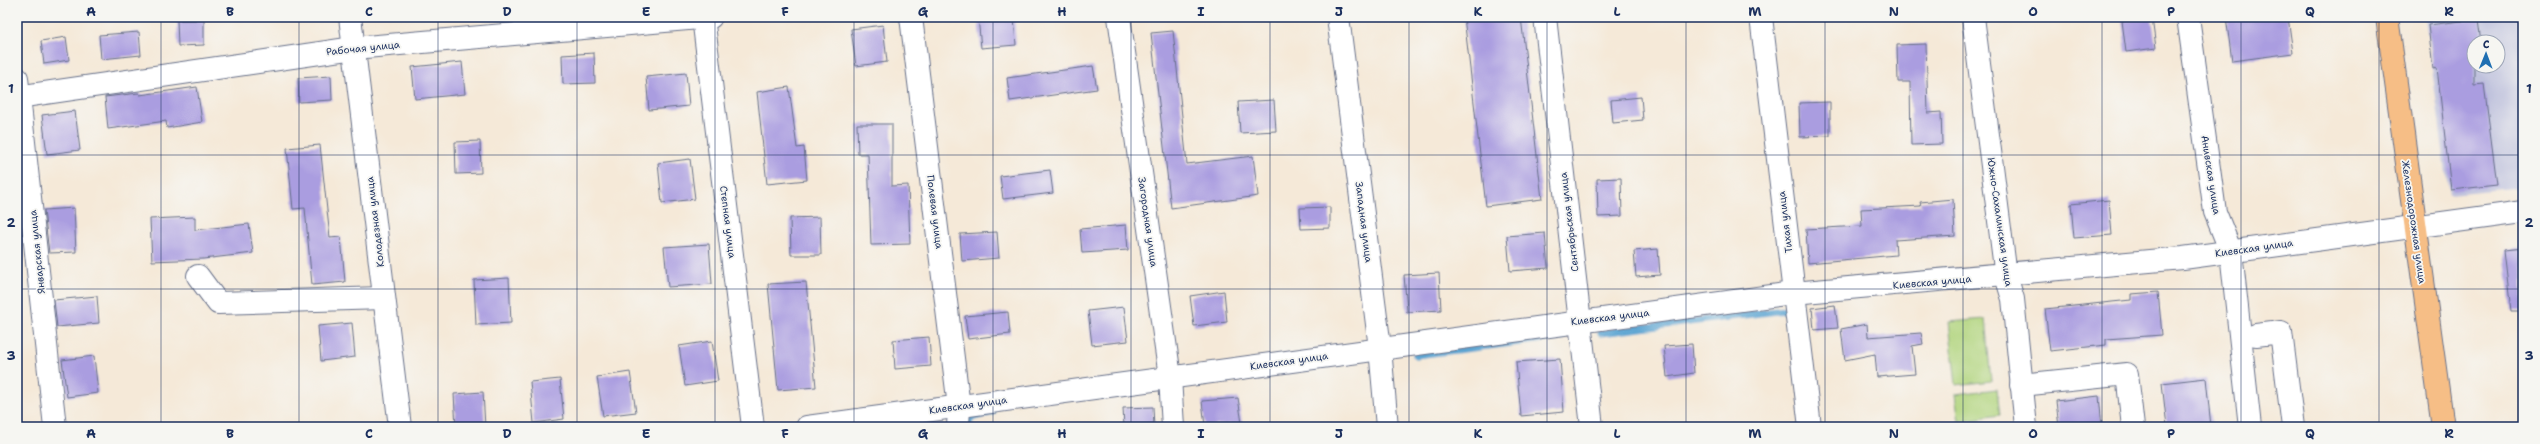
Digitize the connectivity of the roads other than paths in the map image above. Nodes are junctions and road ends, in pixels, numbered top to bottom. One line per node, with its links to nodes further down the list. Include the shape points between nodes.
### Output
1 (350, 17): 11 (street, Колодезная улица)
2 (706, 17): 11 (street, Рабочая улица); 28 (street, Степная улица)
3 (911, 17): 25 (street, Полевая улица)
4 (1119, 17): 23 (street, Загородная улица)
5 (1338, 17): 22 (street, Западная улица)
6 (1545, 17): 20 (street, Сентябрьская улица)
7 (1761, 17): 18 (street, Тихая улица)
8 (1973, 17): 17 (street, Южно-Сахалинская улица)
9 (2188, 17): 15 (street, Анивская улица, via 2215,212)
10 (2387, 17): 14 (main road, Железнодорожная улица)
11 (354, 48): 12 (street, Рабочая улица); 19 (street, Колодезная улица)
12 (18, 91): 26 (street, Январская улица)
13 (2523, 212): 14 (street, Киевская улица)
14 (2415, 227): 15 (street, Киевская улица); 38 (main road, Железнодорожная улица)
15 (2231, 252): 17 (street, Киевская улица); 36 (street, Анивская улица)
16 (198, 276): 19 (street, via 218,303)
17 (2006, 276): 18 (street, Киевская улица); 24 (street, Южно-Сахалинская улица, via 2013,299)
18 (1793, 293): 20 (street, Киевская улица); 33 (street, Тихая улица)
19 (384, 298): 27 (street, Колодезная улица)
20 (1580, 320): 22 (street, Киевская улица); 32 (street, Сентябрьская улица)
21 (2256, 335): 37 (street, via 2281,332)
22 (1380, 348): 23 (street, Киевская улица); 31 (street, Западная улица)
23 (1170, 377): 25 (street, Киевская улица); 30 (street, Загородная улица)
24 (2021, 385): 34 (street, Южно-Сахалинская улица); 35 (street, via 2127,374)
25 (958, 417): 29 (street, Киевская улица)
26 (55, 427)
27 (400, 427)
28 (753, 427)
29 (807, 427)
30 (1173, 427)
31 (1387, 427)
32 (1592, 427)
33 (1810, 427)
34 (2026, 427)
35 (2132, 427)
36 (2250, 427)
37 (2293, 427)
38 (2443, 427)

